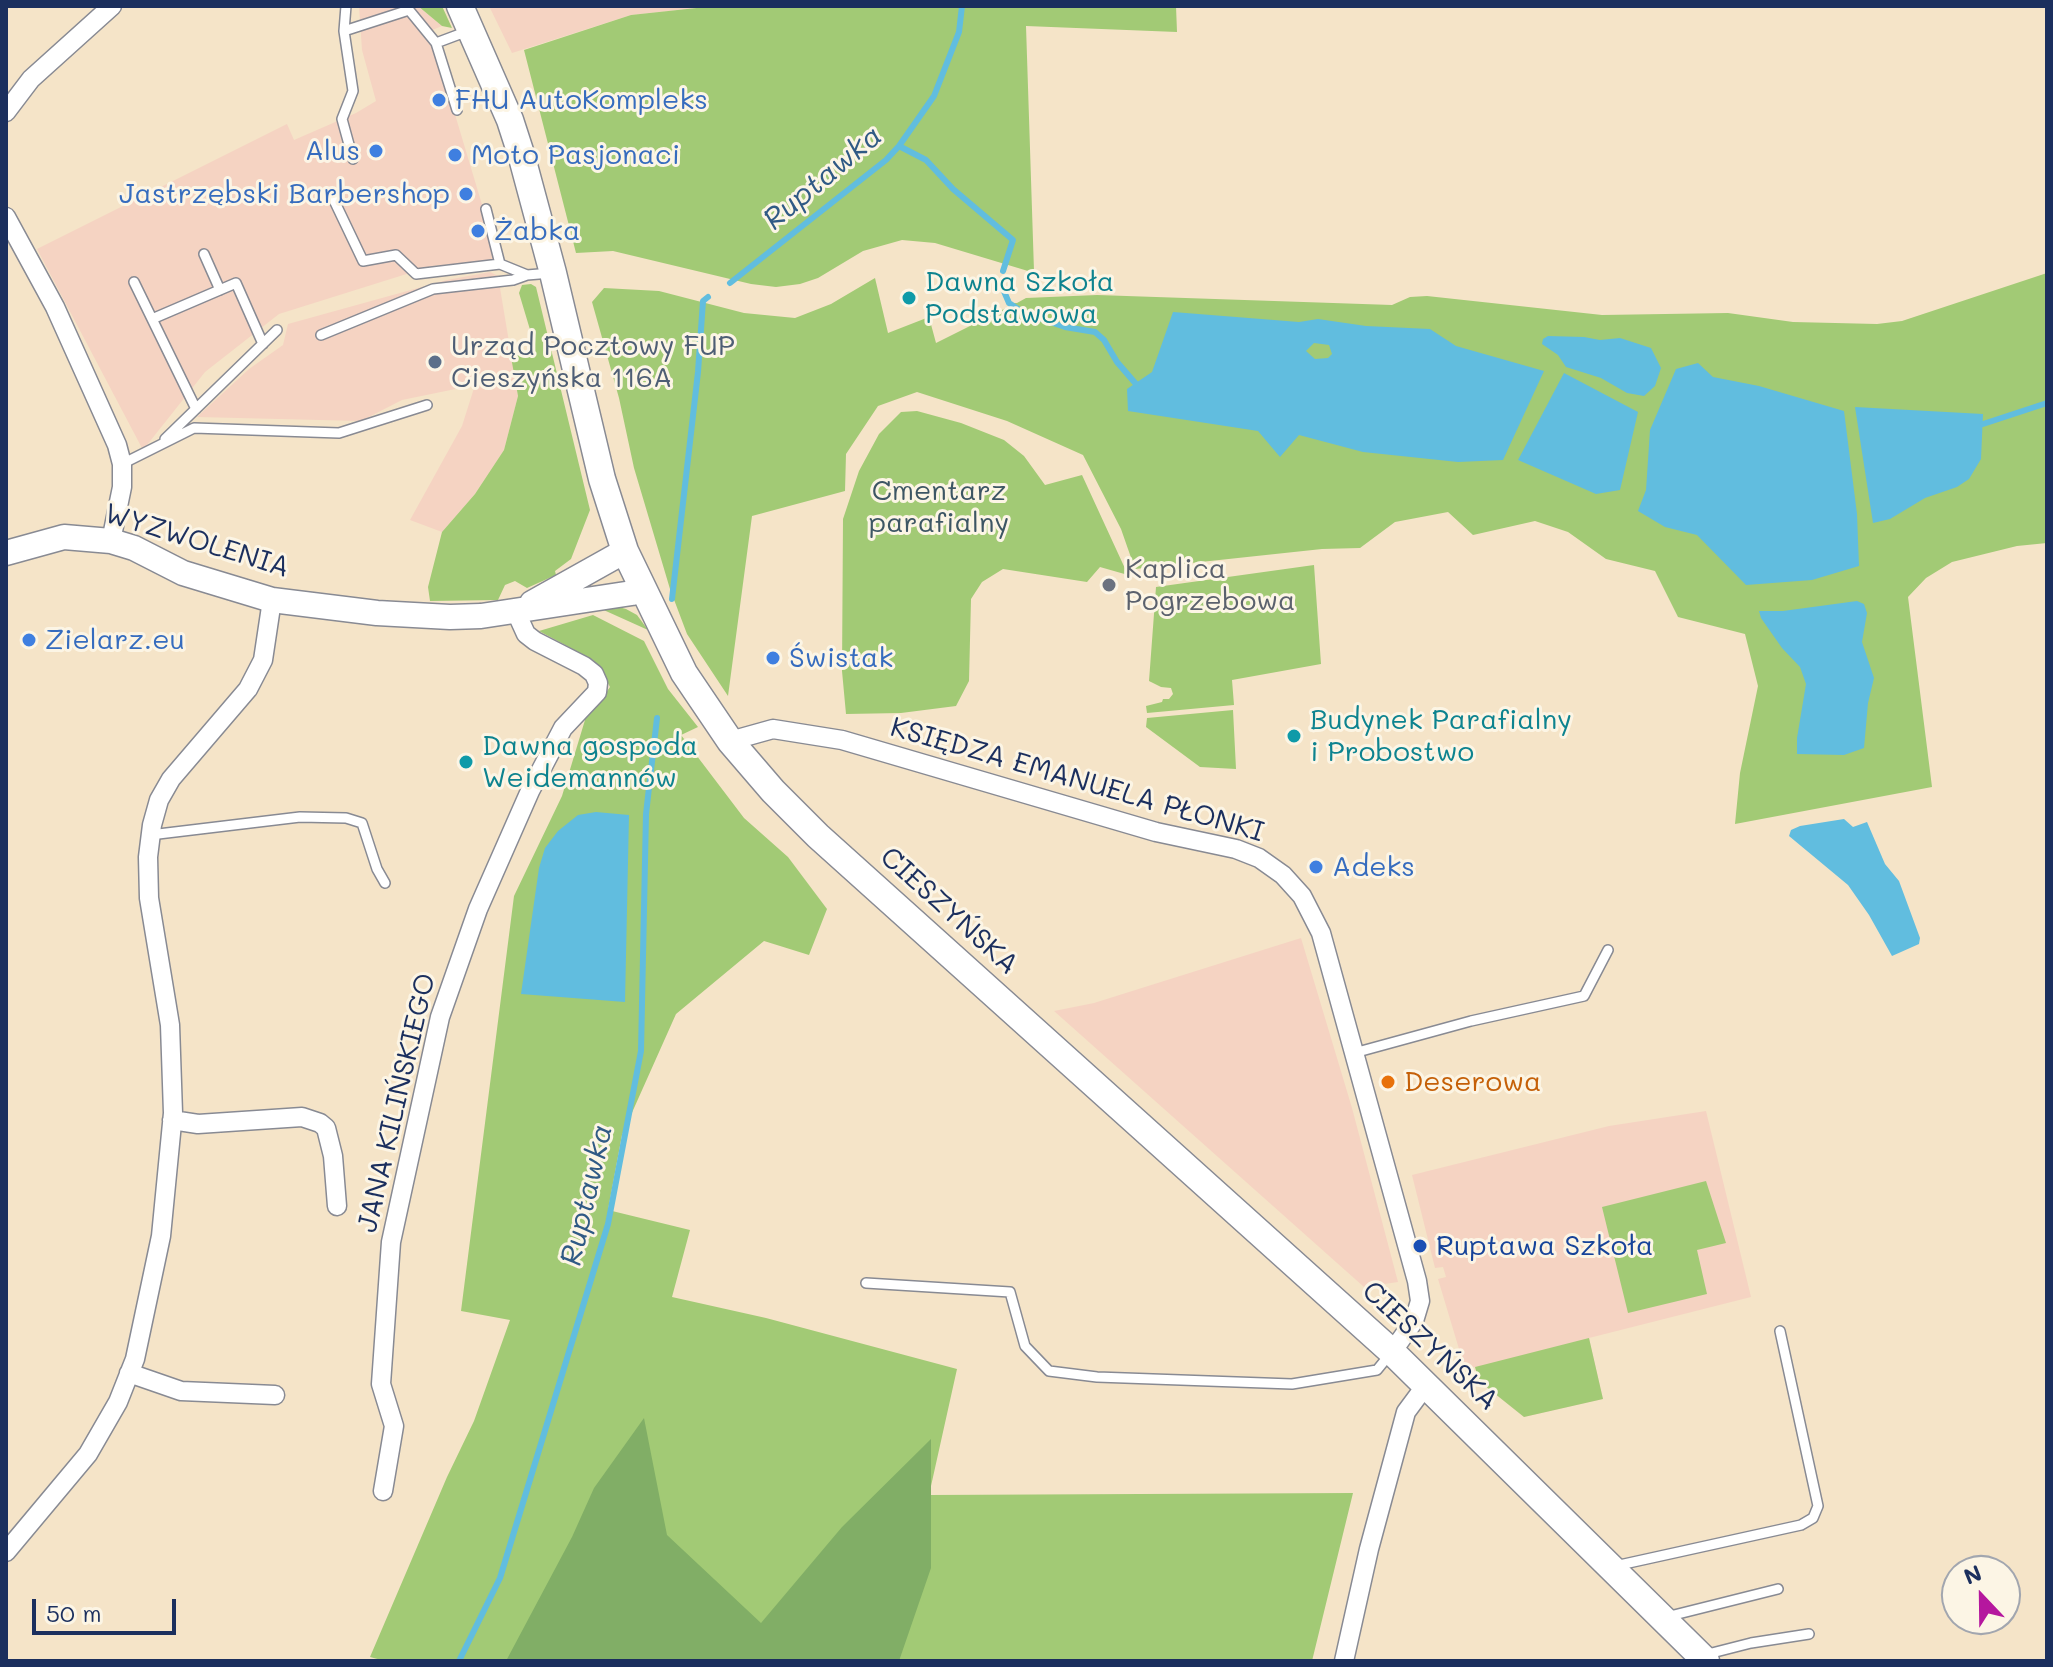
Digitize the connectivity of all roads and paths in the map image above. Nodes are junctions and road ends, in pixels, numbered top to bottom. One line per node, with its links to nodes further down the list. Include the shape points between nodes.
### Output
1 (112, 6): 8 (street, via 31,79)
2 (346, 6): 5 (lane)
3 (460, 6): 4 (main road, CIESZYŃSKA)
4 (471, 30): 6 (lane); 15 (main road, CIESZYŃSKA, via 510,120)
5 (344, 31): 6 (lane, via 409,10); 9 (lane, via 353,91 342,119)
6 (436, 43): 7 (lane)
7 (457, 110)
8 (6, 112)
9 (353, 159)
10 (331, 194): 14 (lane, via 363,261 396,255 416,274)
11 (486, 209): 14 (lane)
12 (6, 217): 25 (street, via 55,307)
13 (204, 254): 17 (lane)
14 (500, 264): 15 (lane)
15 (540, 274): 20 (lane, via 433,289); 27 (main road, CIESZYŃSKA)
16 (134, 282): 18 (lane)
17 (220, 290): 18 (lane); 21 (lane, via 236,283)
18 (152, 319): 23 (lane)
19 (277, 330): 21 (lane)
20 (321, 335)
21 (263, 344): 23 (lane)
22 (427, 405): 24 (lane, via 339,433 194,428)
23 (196, 409): 24 (lane)
24 (158, 446): 25 (lane)
25 (122, 464): 26 (street)
26 (111, 541): 28 (street, WYZWOLENIA, via 64,537); 30 (street, WYZWOLENIA, via 183,573)
27 (625, 551): 29 (main road, CIESZYŃSKA); 31 (street, WYZWOLENIA)
28 (6, 553)
29 (642, 590): 31 (street, WYZWOLENIA); 32 (main road, CIESZYŃSKA, via 684,673)
30 (272, 600): 31 (street, WYZWOLENIA, via 450,617); 33 (street, via 263,660 248,689 171,779)
31 (516, 612): 45 (street, JANA KILIŃSKIEGO, via 526,634 594,674 597,692 563,728 530,791 478,909 440,1017 391,1242 381,1384 394,1426)
32 (730, 741): 36 (street, KSIĘDZA EMANUELA PŁONKI, via 773,729 842,740 1259,858 1302,896 1321,933); 41 (main road, CIESZYŃSKA, via 818,836)
33 (150, 835): 34 (lane, via 300,817 346,818 362,823); 37 (street, via 149,898 170,1025)
34 (385, 883)
35 (1608, 950): 36 (lane, via 1584,996)
36 (1354, 1053): 41 (street, KSIĘDZA EMANUELA PŁONKI, via 1420,1301 1414,1321)
37 (172, 1120): 38 (street, via 198,1124 302,1117 320,1123 333,1156); 42 (street, via 161,1236)
38 (337, 1206)
39 (866, 1283): 41 (lane, via 1010,1292 1025,1346 1049,1371 1292,1384 1377,1370)
40 (1780, 1331): 47 (lane, via 1818,1506 1813,1518)
41 (1392, 1352): 43 (main road, CIESZYŃSKA)
42 (129, 1373): 44 (street, via 181,1391); 46 (street, via 88,1454)
43 (1426, 1385): 47 (main road, CIESZYŃSKA); 52 (street, via 1406,1412)
44 (275, 1395)
45 (383, 1491)
46 (6, 1552)
47 (1612, 1567): 49 (main road, CIESZYŃSKA)
48 (1778, 1589): 49 (lane)
49 (1663, 1618): 51 (main road, CIESZYŃSKA)
50 (1809, 1634): 51 (lane, via 1751,1643)
51 (1703, 1658)
52 (1344, 1661)

